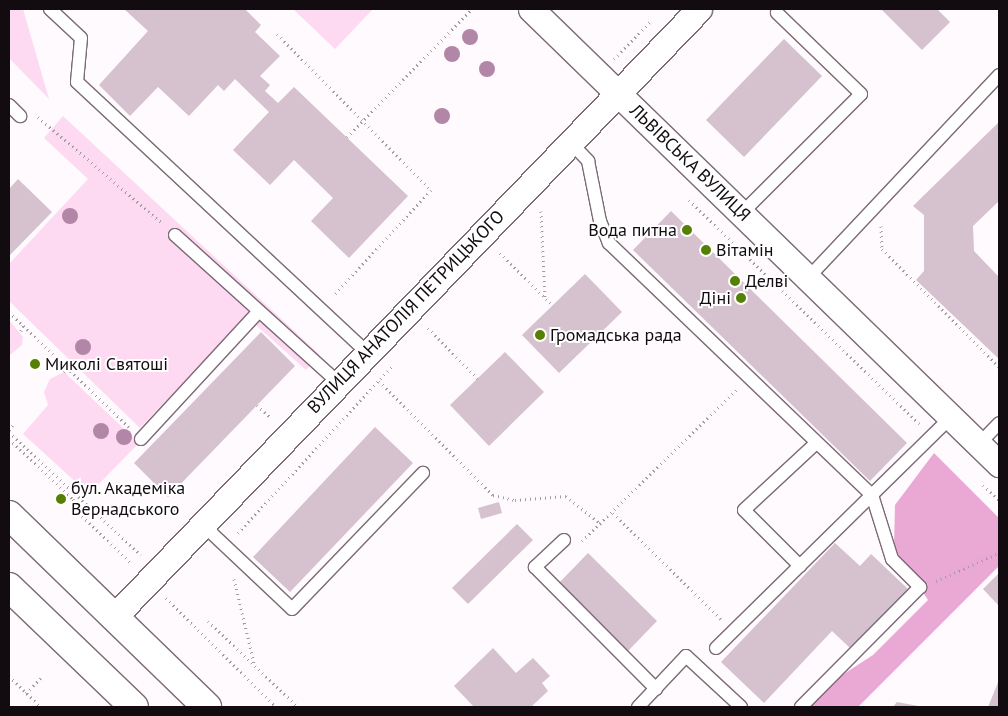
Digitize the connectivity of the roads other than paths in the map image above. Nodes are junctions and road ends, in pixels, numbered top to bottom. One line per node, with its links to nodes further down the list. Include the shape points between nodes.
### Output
1 (50, 9): 14 (lane, via 81,38 77,82)
2 (531, 9): 6 (street, ЛЬВІВСЬКА ВУЛИЦЯ)
3 (699, 9): 6 (street, ВУЛИЦЯ АНАТОЛІЯ ПЕТРИЦЬКОГО)
4 (777, 14): 10 (lane, via 861,94)
5 (999, 75): 12 (lane)
6 (617, 92): 9 (street, ВУЛИЦЯ АНАТОЛІЯ ПЕТРИЦЬКОГО); 10 (street, ЛЬВІВСЬКА ВУЛИЦЯ)
7 (9, 105): 8 (lane)
8 (20, 116)
9 (569, 141): 14 (street, ВУЛИЦЯ АНАТОЛІЯ ПЕТРИЦЬКОГО); 19 (lane, via 588,161 600,221 610,243)
10 (742, 213): 12 (street, ЛЬВІВСЬКА ВУЛИЦЯ)
11 (175, 235): 13 (lane)
12 (808, 278): 16 (street, ЛЬВІВСЬКА ВУЛИЦЯ)
13 (258, 311): 15 (lane); 18 (lane)
14 (368, 353): 15 (street, ВУЛИЦЯ АНАТОЛІЯ ПЕТРИЦЬКОГО)
15 (339, 383): 25 (street, ВУЛИЦЯ АНАТОЛІЯ ПЕТРИЦЬКОГО)
16 (951, 417): 20 (street, ЛЬВІВСЬКА ВУЛИЦЯ); 23 (lane)
17 (999, 423): 20 (lane)
18 (141, 439)
19 (816, 443): 23 (lane); 27 (lane, via 744,510)
20 (979, 444): 21 (street, ЛЬВІВСЬКА ВУЛИЦЯ)
21 (999, 464)
22 (423, 473): 25 (lane, via 292,609)
23 (872, 495): 27 (lane); 36 (lane, via 892,560 920,586)
24 (9, 515): 29 (main road)
25 (203, 525): 29 (street, ВУЛИЦЯ АНАТОЛІЯ ПЕТРИЦЬКОГО, via 147,570)
26 (564, 540): 31 (lane, via 535,567)
27 (800, 566): 30 (lane)
28 (9, 587): 32 (main road)
29 (114, 617): 33 (main road)
30 (716, 648)
31 (656, 689): 34 (lane); 35 (lane, via 686,656)
32 (134, 707)
33 (207, 707)
34 (638, 707)
35 (741, 707)
36 (801, 707)

